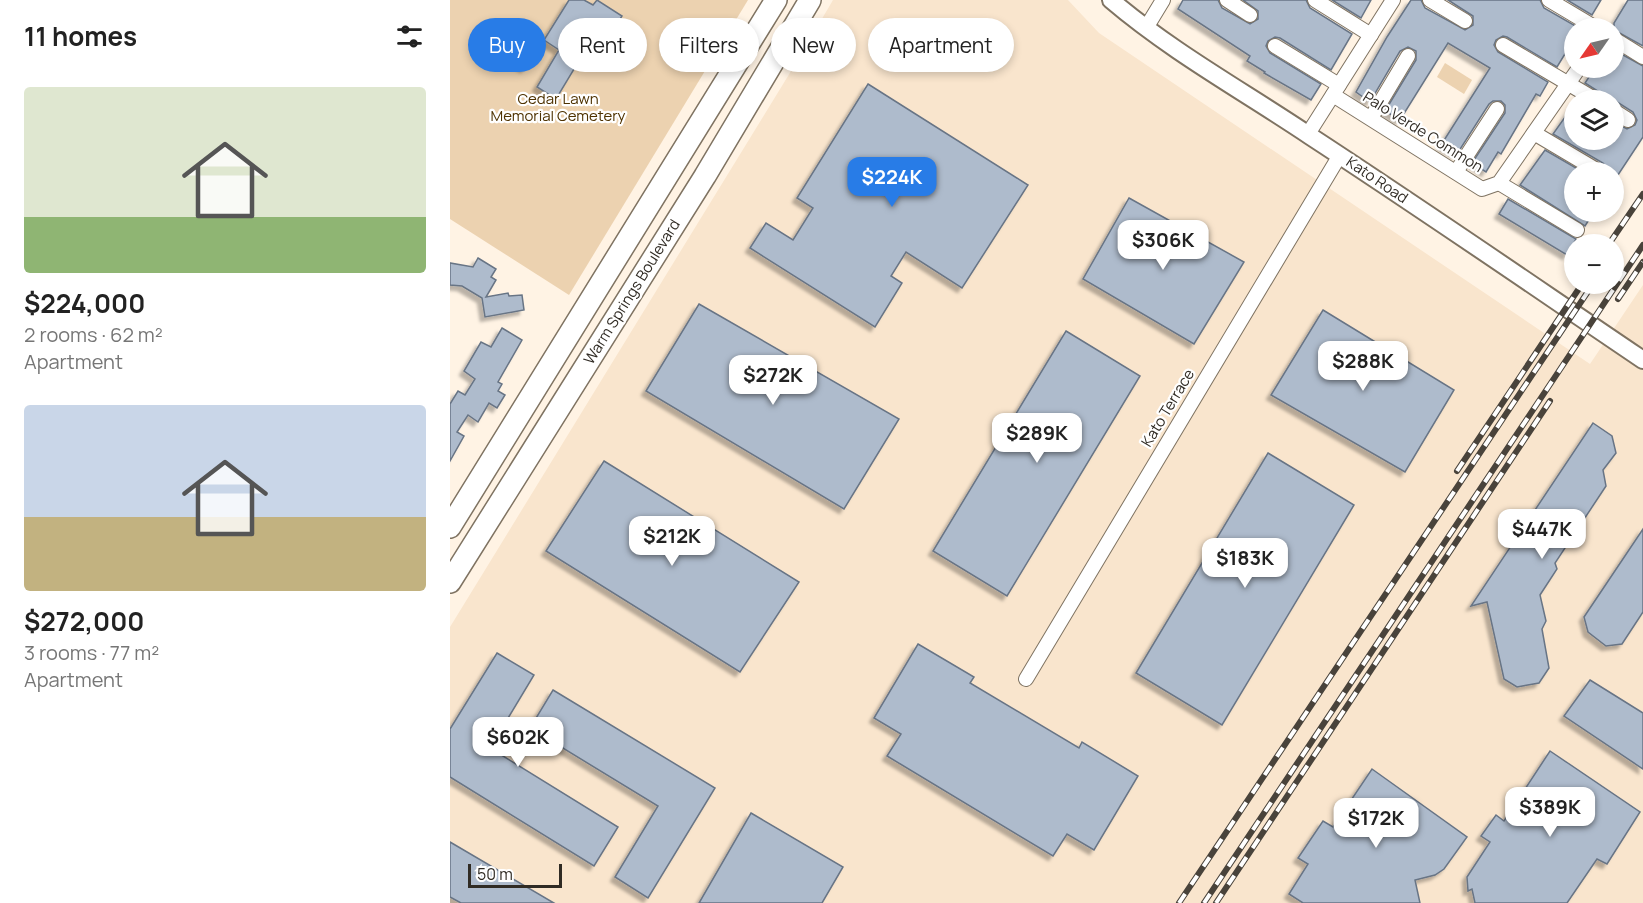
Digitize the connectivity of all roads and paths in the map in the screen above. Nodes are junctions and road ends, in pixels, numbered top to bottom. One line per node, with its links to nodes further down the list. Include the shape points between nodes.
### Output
1 (776, 0): 36 (main road, Warm Springs Boulevard)
2 (810, 0): 37 (main road, Warm Springs Boulevard, via 705,176)
3 (1111, 0): 13 (street, Kato Road)
4 (1163, 0): 13 (street)
5 (1227, 0): 10 (street)
6 (1315, 0): 14 (street)
7 (1393, 0): 14 (street)
8 (1430, 0): 12 (street)
9 (1549, 0): 11 (street)
10 (1250, 15)
11 (1579, 18)
12 (1465, 21)
13 (1146, 28): 29 (street, Kato Road)
14 (1371, 35): 22 (street)
15 (1503, 45): 21 (street)
16 (1624, 45): 19 (street)
17 (1275, 46): 22 (street, Palo Verde Common)
18 (1408, 56): 26 (street)
19 (1643, 57)
20 (1572, 78): 21 (street)
21 (1568, 84): 23 (street); 28 (street)
22 (1336, 90): 26 (street, Palo Verde Common); 29 (street)
23 (1578, 90)
24 (1497, 109): 32 (street)
25 (1624, 117): 27 (street)
26 (1371, 118): 32 (street, Palo Verde Common)
27 (1629, 120)
28 (1534, 133): 31 (street); 33 (street)
29 (1308, 134): 30 (street, Kato Road)
30 (1340, 155): 35 (street, Kato Road); 38 (street, Kato Terrace)
31 (1583, 162)
32 (1456, 172): 33 (street, Palo Verde Common, via 1482,189)
33 (1500, 183): 34 (street)
34 (1577, 230)
35 (1643, 360)
36 (450, 527)
37 (450, 582)
38 (1026, 679)

